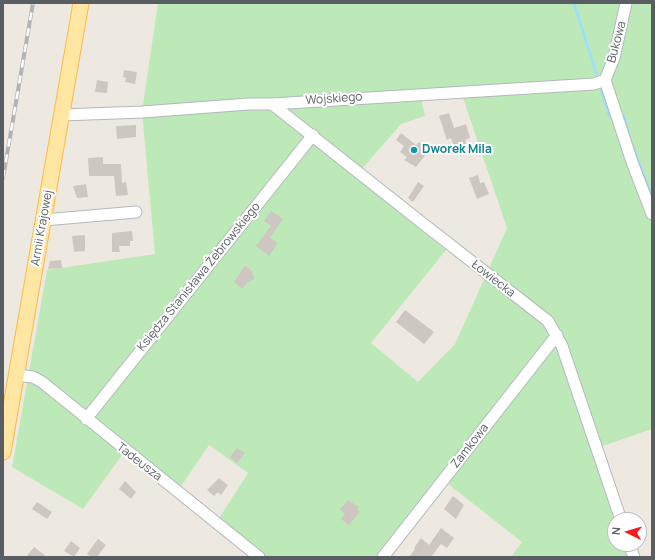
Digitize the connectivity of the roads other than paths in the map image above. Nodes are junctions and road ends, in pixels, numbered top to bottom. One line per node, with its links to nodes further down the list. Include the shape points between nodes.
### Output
1 (81, 3): 5 (main road, Armii Krajowej)
2 (626, 3): 3 (street, Bukowa, via 614,58)
3 (600, 82): 4 (street, Wojskiego); 8 (street)
4 (272, 104): 5 (street, Wojskiego); 6 (street, Łowiecka)
5 (62, 115): 9 (main road, Armii Krajowej)
6 (313, 135): 10 (street, Łowiecka, via 548,321); 12 (street, Księdza Stanisława Żebrowskiego)
7 (136, 212): 9 (street)
8 (652, 214)
9 (44, 220): 11 (main road, Armii Krajowej)
10 (557, 335): 14 (street, Łowiecka); 16 (street, Zamkowa)
11 (16, 375): 12 (street, Tadeusza, via 33,377 42,382); 13 (main road, Armii Krajowej)
12 (86, 419): 15 (street, Tadeusza)
13 (3, 452)
14 (618, 512)
15 (259, 557)
16 (382, 557)

